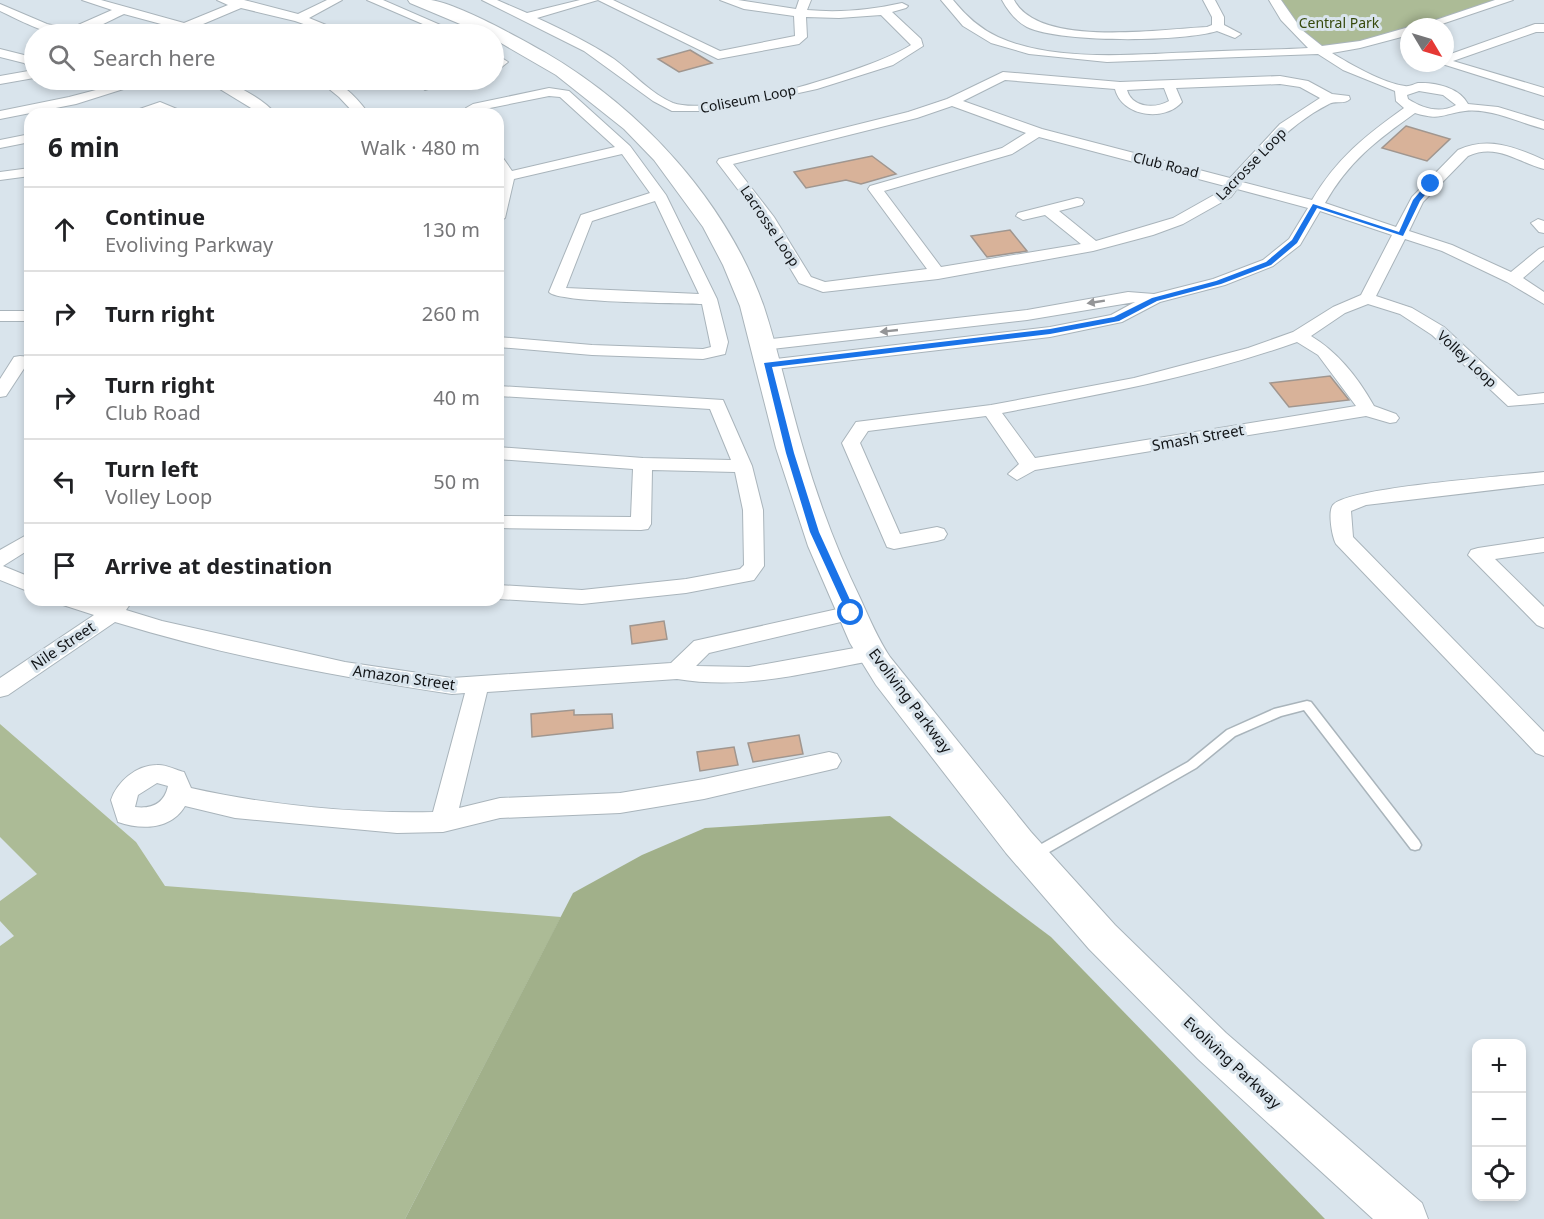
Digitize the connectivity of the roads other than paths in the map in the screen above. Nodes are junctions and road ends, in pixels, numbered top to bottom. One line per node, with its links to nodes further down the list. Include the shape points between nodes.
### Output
1 (87, 0): 19 (street)
2 (222, 0): 16 (street)
3 (336, 0): 23 (street)
4 (373, 0): 30 (street)
5 (416, 0): 31 (street, Evoliving Parkway)
6 (488, 0): 22 (street, Coliseum Loop)
7 (593, 0): 22 (street)
8 (604, 0): 21 (street, via 718,55 795,41 801,37)
9 (726, 0): 21 (street)
10 (805, 0): 21 (street)
11 (947, 0): 37 (street, via 962,22 976,32 1018,47 1065,56)
12 (1008, 0): 32 (street, via 1024,20 1067,33 1196,31)
13 (1209, 0): 32 (street, via 1218,17)
14 (1275, 0): 37 (street, via 1290,26)
15 (1507, 0): 24 (street)
16 (245, 2): 23 (street); 28 (street)
17 (902, 6): 20 (street)
18 (0, 7): 25 (street)
19 (120, 11): 26 (street); 27 (street)
20 (885, 12): 21 (street); 22 (street, Coliseum Loop, via 917,42 917,46 892,61 778,95 689,110 670,106 602,57)
21 (800, 13)
22 (527, 17)
23 (299, 18): 29 (street)
24 (1450, 18)
25 (38, 24)
26 (93, 24)
27 (172, 24)
28 (191, 24)
29 (315, 24)
30 (431, 24)
31 (476, 24)
32 (1218, 27): 34 (street)
33 (1544, 28): 39 (street)
34 (1236, 34)
35 (1400, 34): 37 (street, via 1359,47)
36 (504, 39): 95 (street, Evoliving Parkway, via 559,68 635,130 678,176 716,230 744,289)
37 (1322, 52): 50 (street)
38 (0, 53): 40 (street)
39 (1454, 58)
40 (24, 59)
41 (1454, 64): 46 (street)
42 (24, 76): 43 (street)
43 (0, 80)
44 (1120, 86): 45 (street, Lacrosse Loop); 45 (street, via 1121,97 1127,104 1156,110 1170,108 1176,102); 53 (street, Lacrosse Loop, via 1003,76)
45 (1169, 86): 51 (street, Lacrosse Loop, via 1280,80 1304,84)
46 (1541, 89)
47 (110, 90): 55 (street)
48 (230, 90): 56 (street)
49 (338, 90): 57 (street)
50 (1404, 90): 54 (street, via 1418,87 1446,92 1460,99); 59 (street, via 1400,93 1401,101)
51 (1329, 99): 52 (street); 72 (street, Lacrosse Loop, via 1285,127 1246,167)
52 (1344, 99)
53 (952, 102): 63 (street, Club Road); 82 (street, Lacrosse Loop, via 724,162 769,220 805,280 823,287)
54 (1462, 107): 59 (street, via 1443,113); 62 (street, via 1498,111)
55 (35, 108)
56 (261, 108)
57 (357, 108)
58 (473, 108): 66 (street, via 549,92 564,94)
59 (1413, 108): 76 (street, via 1364,142 1336,173)
60 (24, 110): 61 (street)
61 (0, 115)
62 (1544, 125)
63 (1037, 132): 72 (street, Club Road); 82 (street, via 1007,151 875,189)
64 (24, 139): 65 (street)
65 (0, 144)
66 (625, 149): 71 (street); 74 (street)
67 (1544, 165): 79 (street, via 1503,149 1471,148 1417,200)
68 (504, 170): 71 (street)
69 (24, 173): 70 (street)
70 (0, 176)
71 (508, 176): 73 (street)
72 (1236, 183): 76 (street, Club Road); 80 (street, Lacrosse Loop, via 1210,205 1178,221)
73 (504, 193)
74 (659, 195): 85 (street); 85 (street, via 586,218 557,292)
75 (1077, 202): 77 (street)
76 (1315, 205): 79 (street, Club Road); 86 (street, via 1294,242 1268,263 1219,282)
77 (1047, 209): 78 (street); 80 (street)
78 (1023, 216)
79 (1401, 235): 83 (street, Club Road, via 1447,249); 84 (street)
80 (1093, 246): 82 (street, Lacrosse Loop)
81 (1544, 252): 83 (street)
82 (938, 274)
83 (1513, 279): 87 (street, Club Road)
84 (1366, 298): 91 (street); 100 (street, Volley Loop, via 1406,311 1438,331 1507,404)
85 (709, 299): 93 (street, via 720,342 716,352 592,350)
86 (1155, 299): 90 (street, one-way to 90, via 1128,297); 94 (street, via 1116,319 1050,332)
87 (1544, 299)
88 (0, 316): 89 (street)
89 (24, 316)
90 (933, 326): 92 (street, one-way to 92); 94 (street)
91 (1299, 336): 101 (street, via 1135,383); 102 (street, via 1324,351)
92 (795, 341): 95 (street); 96 (street)
93 (504, 343)
94 (942, 345): 96 (street)
95 (765, 355): 96 (street); 117 (street, Evoliving Parkway, via 815,532)
96 (804, 360)
97 (24, 363): 99 (street)
98 (504, 391): 106 (street, via 717,404)
99 (0, 392)
100 (1544, 398)
101 (991, 410): 102 (street, Smash Street, via 1024,470); 109 (street, via 862,426 851,442 894,542)
102 (1367, 410): 103 (street)
103 (1390, 418)
104 (504, 453): 105 (street)
105 (643, 464): 106 (street); 108 (street, via 641,524)
106 (743, 466): 115 (street, via 753,510 754,566 747,574 686,586 582,597)
107 (1544, 478): 123 (street, via 1363,499 1341,508 1343,539)
108 (504, 522)
109 (937, 534)
110 (24, 544): 112 (street)
111 (1544, 545): 118 (street, via 1478,555)
112 (0, 560)
113 (0, 572): 114 (street)
114 (24, 582)
115 (504, 592)
116 (117, 607): 121 (street, Amazon Street, via 161,628 345,670 452,686); 122 (street, Nile Street)
117 (851, 613): 119 (street, Evoliving Parkway); 120 (street, via 702,647)
118 (1544, 620)
119 (871, 653): 120 (street, Amazon Street, via 747,675 702,677); 128 (street, Evoliving Parkway)
120 (677, 671): 121 (street, Amazon Street)
121 (478, 685): 126 (street)
122 (0, 688)
123 (1544, 747)
124 (829, 761): 126 (street, via 630,801 500,808)
125 (180, 795): 126 (street, via 235,808 397,823)
126 (443, 822)
127 (1414, 845): 128 (lane, via 1307,705 1278,711 1231,733 1192,765)
128 (1030, 856): 129 (street, Evoliving Parkway, via 1101,937 1165,1001)
129 (1406, 1219)

